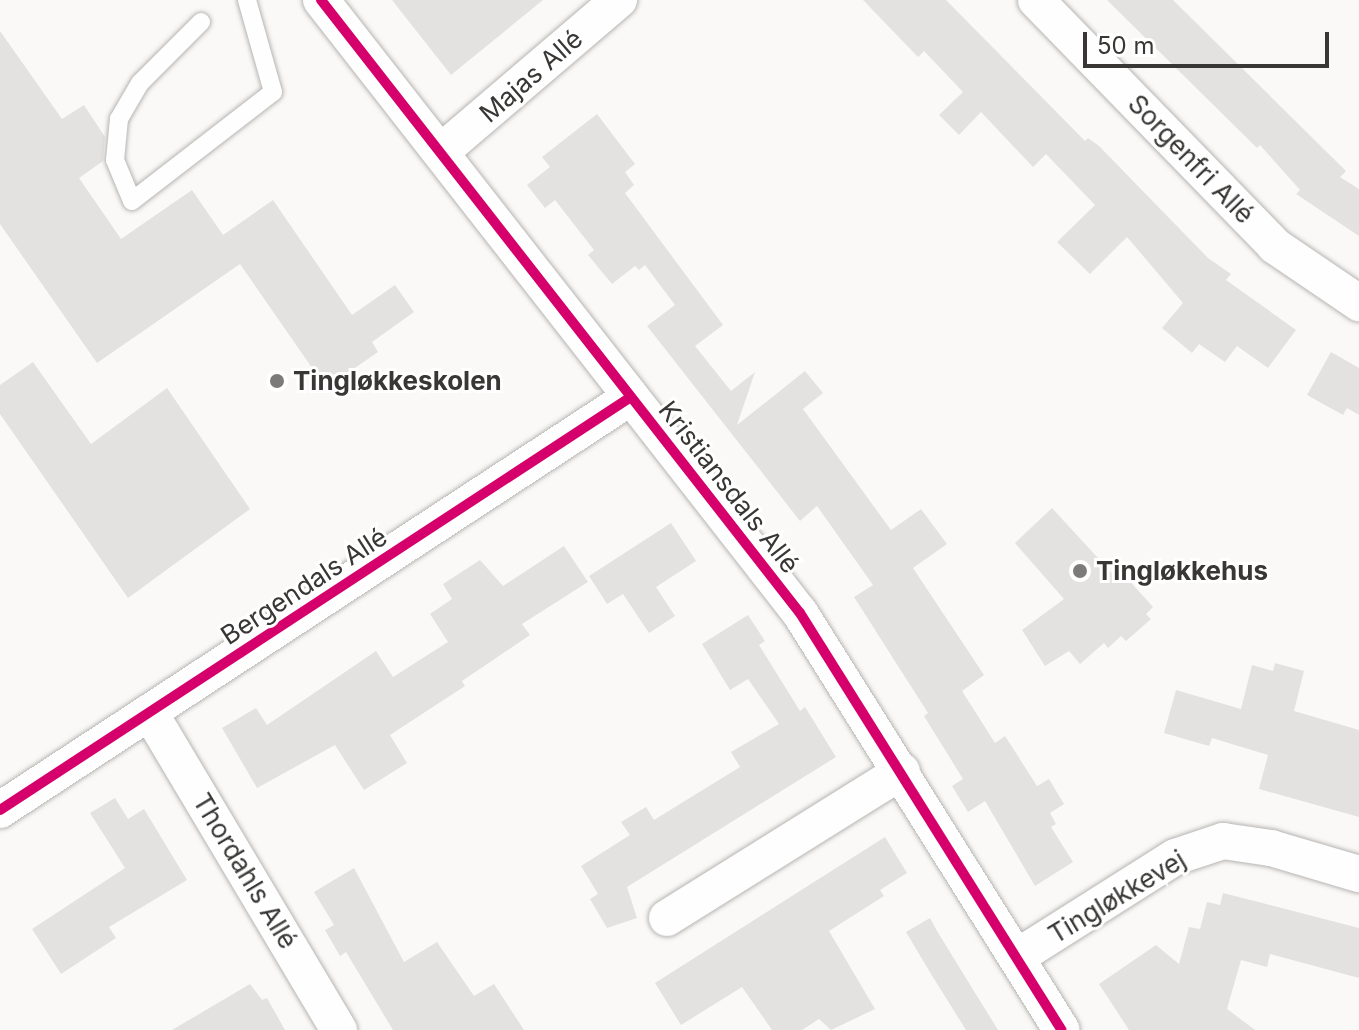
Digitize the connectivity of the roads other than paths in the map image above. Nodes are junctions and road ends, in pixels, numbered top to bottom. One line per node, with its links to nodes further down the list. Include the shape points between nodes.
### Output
1 (247, 0): 5 (lane, via 273,92 132,201 115,160 119,119 140,83)
2 (321, 0): 6 (street, Kristiansdals Allé)
3 (619, 0): 6 (street, Majas Allé)
4 (1036, 0): 7 (street, Sorgenfri Allé, via 1275,246)
5 (201, 22)
6 (442, 151): 8 (street, Kristiansdals Allé)
7 (1359, 303)
8 (631, 397): 9 (street, Bergendals Allé); 10 (street, Kristiansdals Allé, via 800,613)
9 (150, 713): 11 (street, Bergendals Allé); 15 (street, Thordahls Allé)
10 (902, 771): 13 (street); 14 (street, Kristiansdals Allé)
11 (0, 810)
12 (1359, 874): 14 (street, Tingløkkevej, via 1271,848 1223,841 1175,857)
13 (667, 918)
14 (1017, 957): 16 (street, Kristiansdals Allé)
15 (339, 1030)
16 (1062, 1030)

